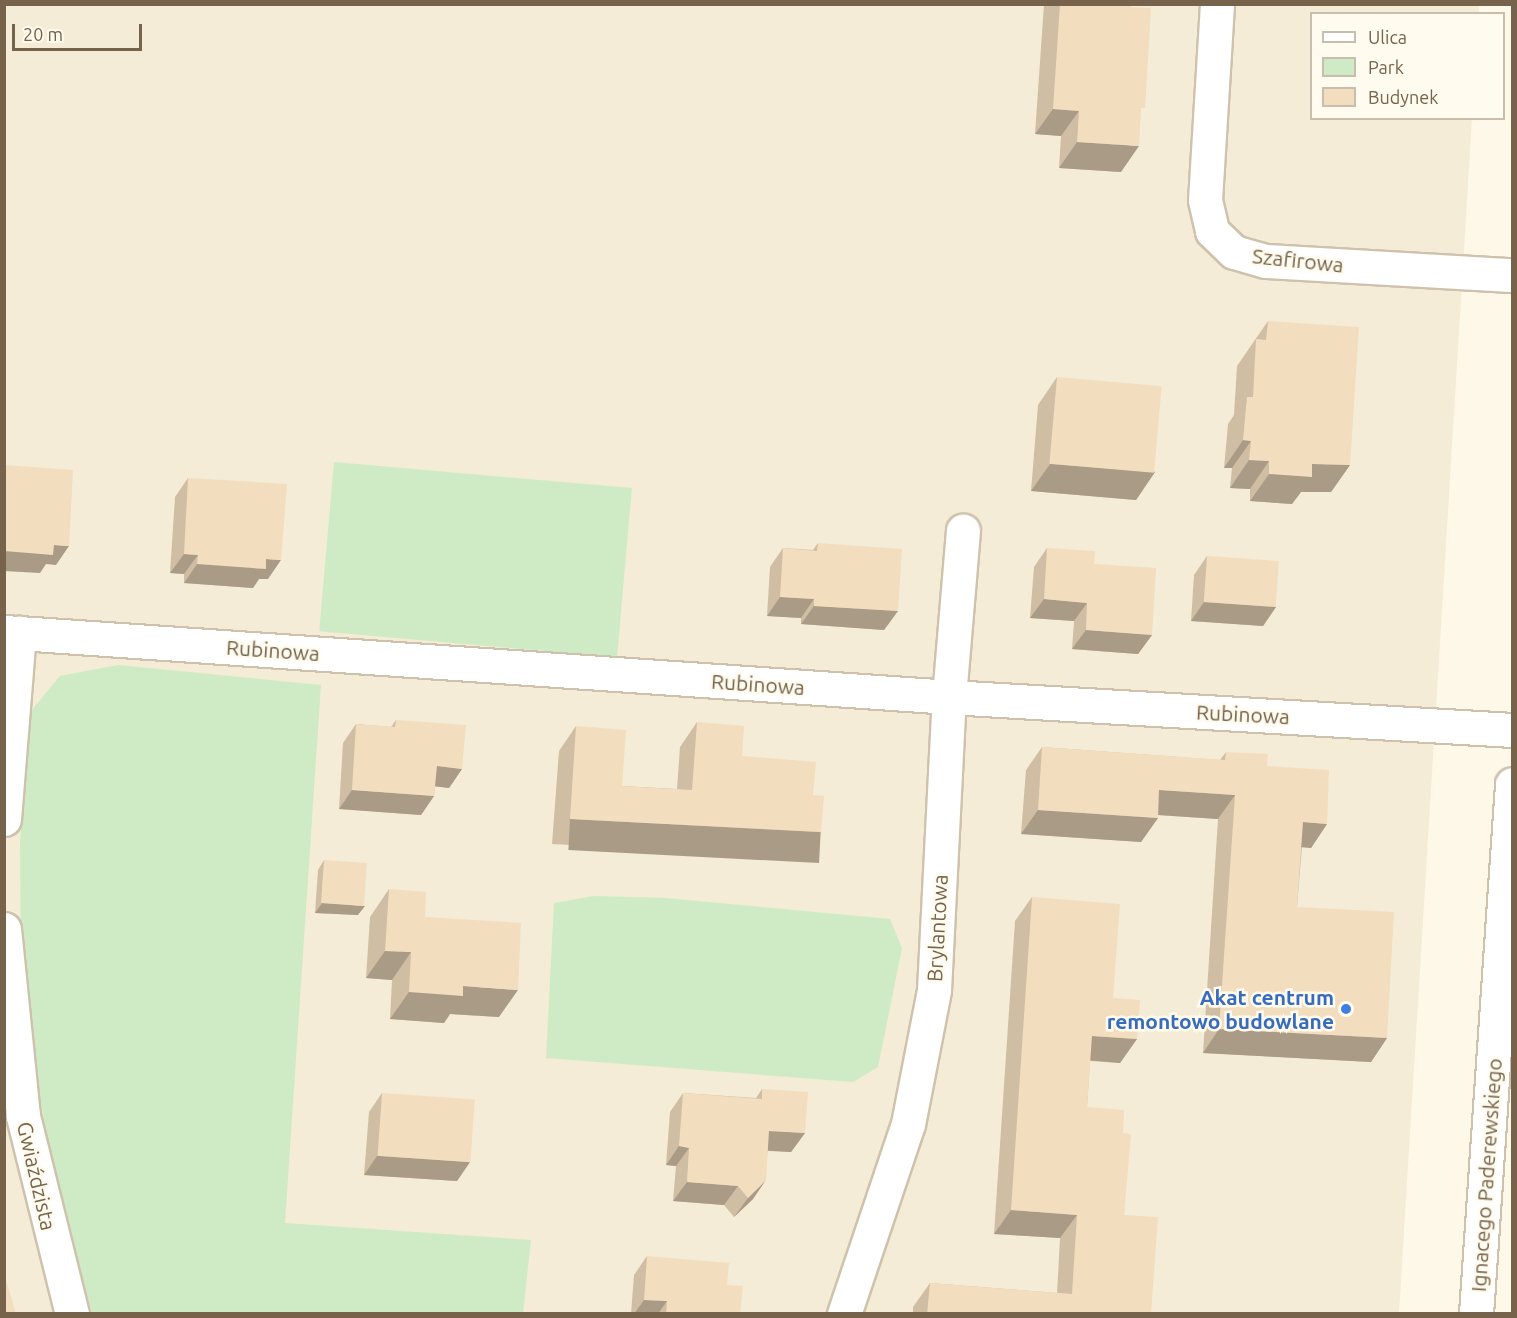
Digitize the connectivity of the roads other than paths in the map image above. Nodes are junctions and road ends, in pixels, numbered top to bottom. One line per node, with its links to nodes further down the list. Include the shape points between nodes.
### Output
1 (1218, 4): 2 (street, Szafirowa, via 1205,200 1212,231 1234,252 1266,261)
2 (1512, 275)
3 (963, 531): 5 (street, Brylantowa)
4 (12, 632): 5 (street, Rubinowa); 8 (street)
5 (949, 697): 6 (street, Rubinowa); 11 (street, Brylantowa, via 934,990 908,1124)
6 (1512, 730)
7 (1512, 784): 12 (street, Ignacego Paderewskiego)
8 (4, 819)
9 (4, 929): 10 (street, Gwiaździsta, via 23,1116)
10 (72, 1314)
11 (844, 1314)
12 (1476, 1314)

